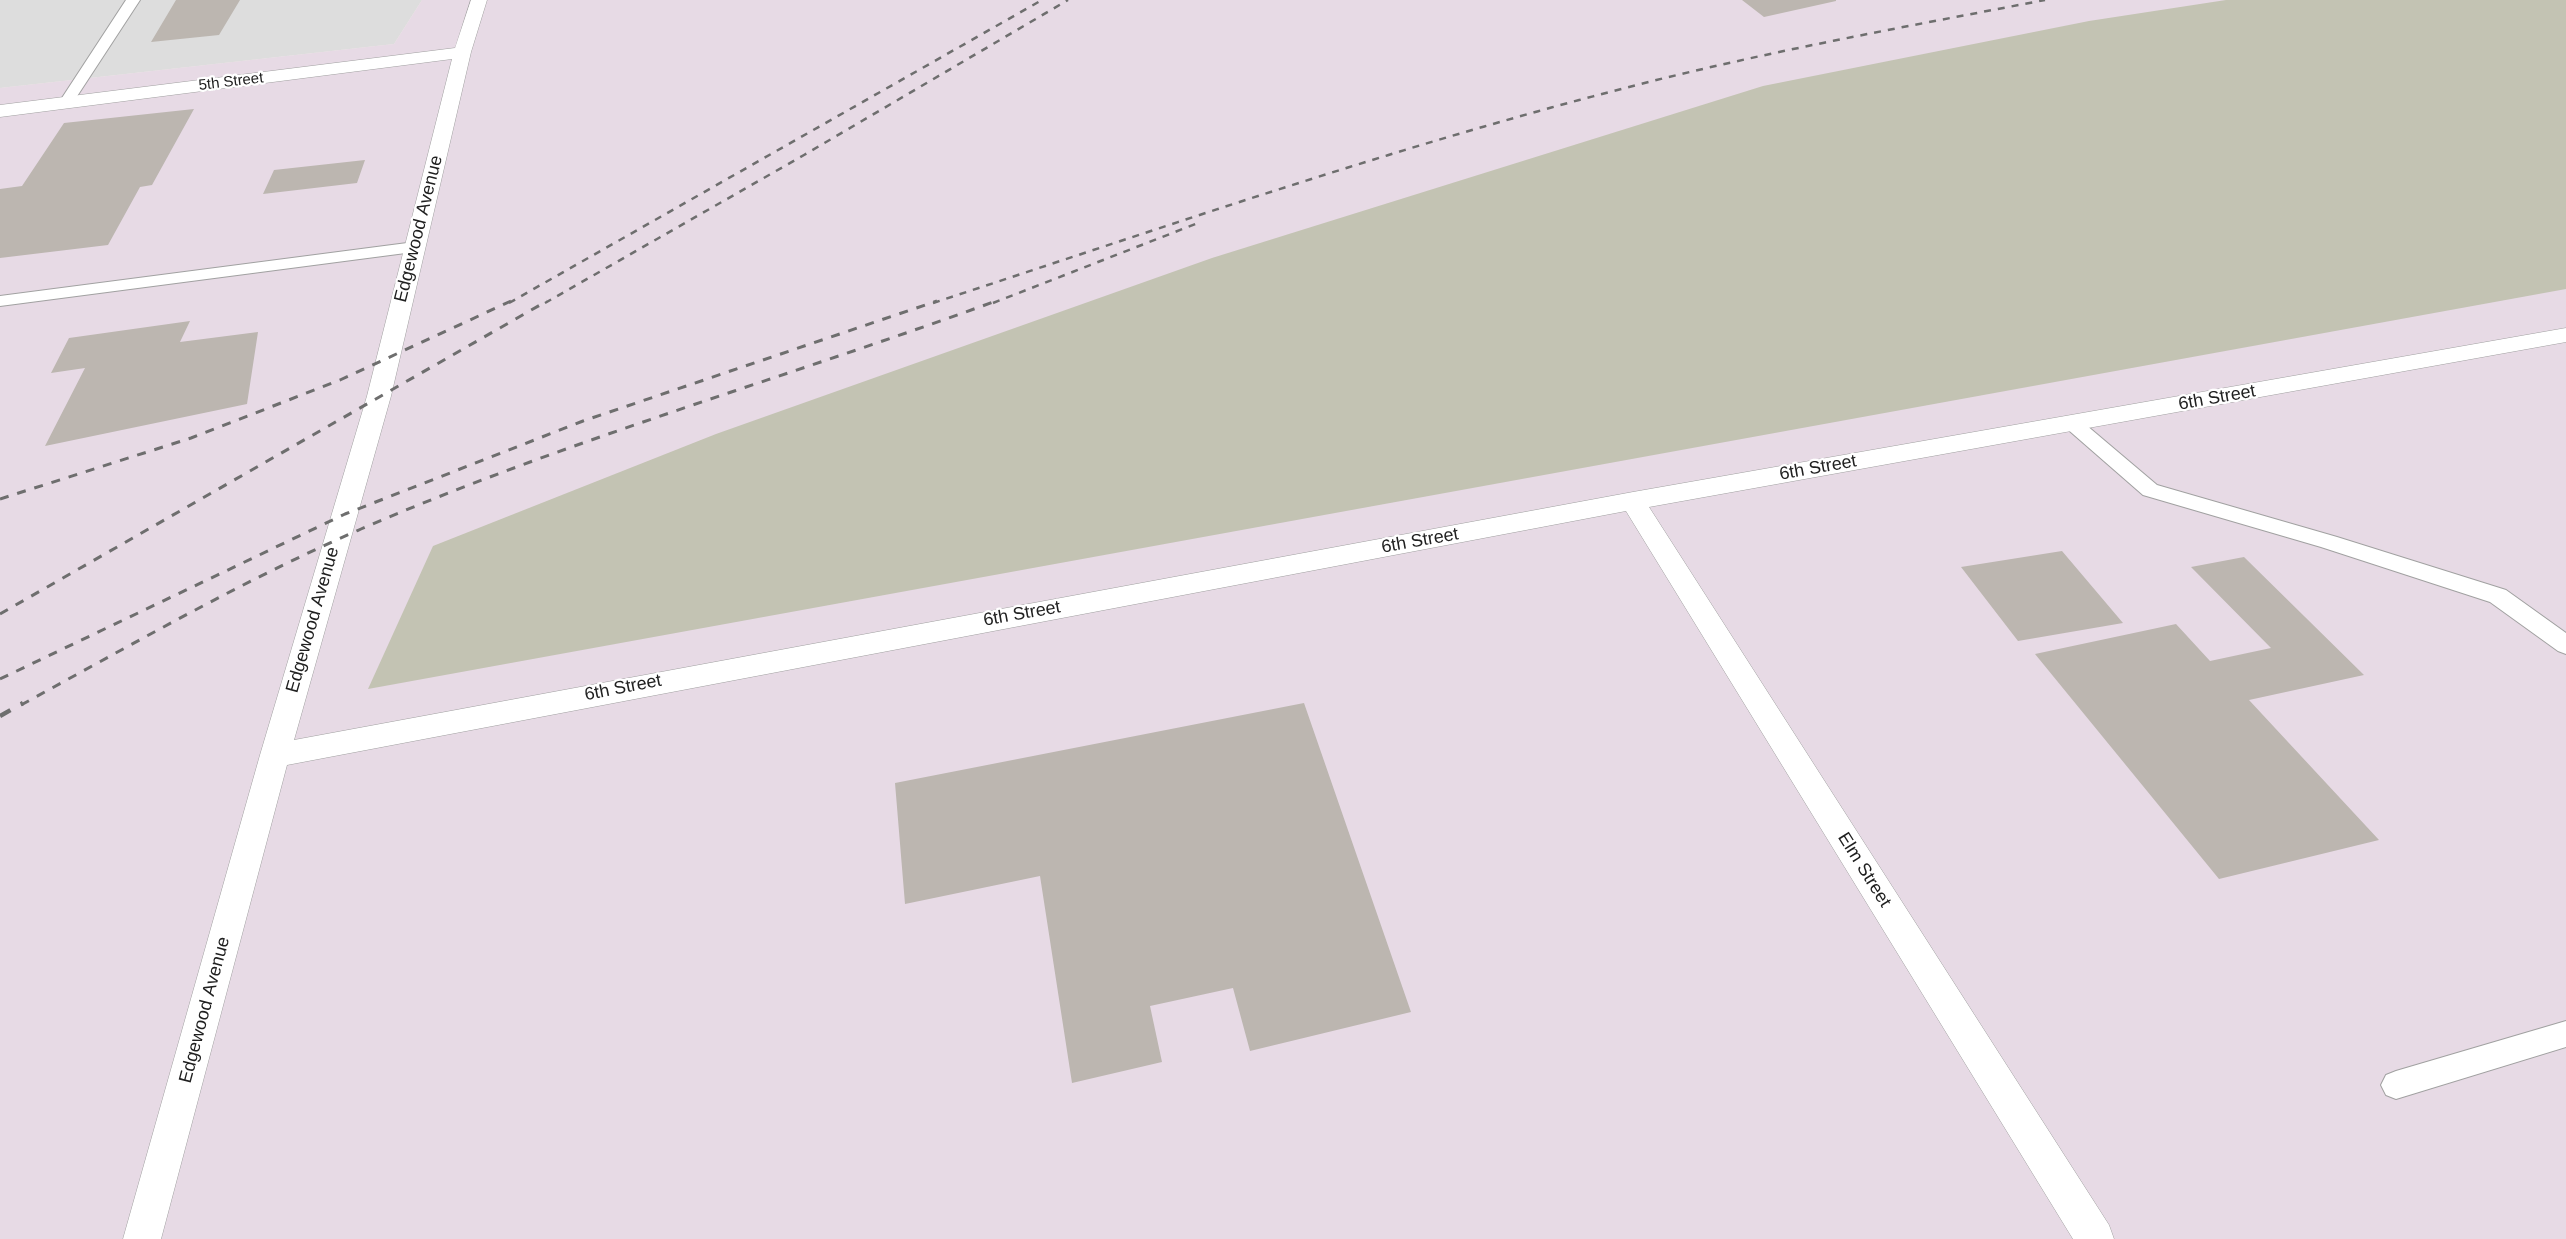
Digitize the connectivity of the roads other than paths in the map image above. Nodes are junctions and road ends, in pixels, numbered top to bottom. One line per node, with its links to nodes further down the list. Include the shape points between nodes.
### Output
1 (133, 0): 4 (lane)
2 (479, 0): 3 (street, Edgewood Avenue)
3 (462, 52): 4 (street, 5th Street); 7 (street, Edgewood Avenue)
4 (65, 104): 5 (street, 5th Street); 6 (street)
5 (0, 111)
6 (0, 124)
7 (415, 247): 8 (lane); 13 (street, Edgewood Avenue, via 379,396)
8 (0, 301)
9 (2566, 335): 10 (street, 6th Street)
10 (2072, 423): 11 (street, 6th Street); 12 (lane, via 2150,490 2498,596)
11 (1633, 501): 13 (street, 6th Street); 17 (street, Elm Street)
12 (2566, 645)
13 (275, 755): 16 (street, Edgewood Avenue)
14 (2566, 1034): 15 (lane)
15 (2396, 1085)
16 (142, 1239)
17 (2095, 1239)

